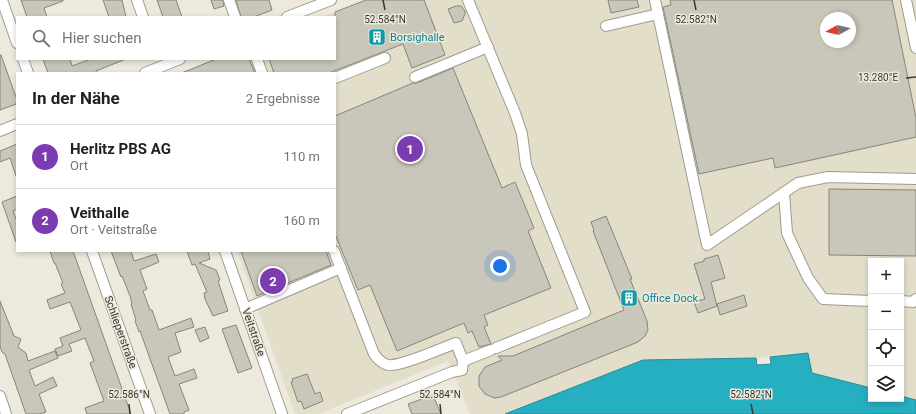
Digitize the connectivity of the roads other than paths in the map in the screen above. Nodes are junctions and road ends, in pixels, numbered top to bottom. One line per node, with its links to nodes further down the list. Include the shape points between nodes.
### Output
1 (2, 0): 13 (street)
2 (137, 0): 9 (street)
3 (229, 0): 10 (street)
4 (331, 0): 11 (street)
5 (468, 0): 14 (street)
6 (655, 0): 8 (street)
7 (906, 0): 15 (street)
8 (658, 14): 12 (street); 29 (street, via 707,245)
9 (143, 16)
10 (235, 16)
11 (291, 16)
12 (606, 26)
13 (16, 40)
14 (488, 47): 24 (street); 38 (street, via 516,113 526,165 585,312)
15 (916, 48)
16 (385, 58): 25 (street)
17 (23, 60): 21 (street)
18 (177, 60): 20 (street)
19 (257, 60): 23 (street)
20 (160, 66): 22 (street)
21 (28, 72)
22 (147, 72)
23 (262, 72)
24 (415, 77)
25 (336, 78)
26 (16, 124): 27 (street)
27 (0, 131)
28 (916, 179): 29 (street, via 828,177 798,183)
29 (784, 193): 35 (street, via 787,234 808,278 824,299)
30 (92, 252): 41 (street, Schlieperstraße)
31 (225, 252): 37 (street, Veitstraße)
32 (334, 252): 33 (street)
33 (341, 268): 37 (street); 38 (street, via 374,354 380,362 389,365 400,364 456,343)
34 (916, 299): 36 (street, via 913,302)
35 (868, 301)
36 (904, 302)
37 (246, 309): 42 (street, Veitstraße)
38 (463, 361): 43 (street, via 462,370)
39 (0, 396): 40 (street)
40 (6, 414)
41 (150, 414)
42 (282, 414)
43 (347, 414)

